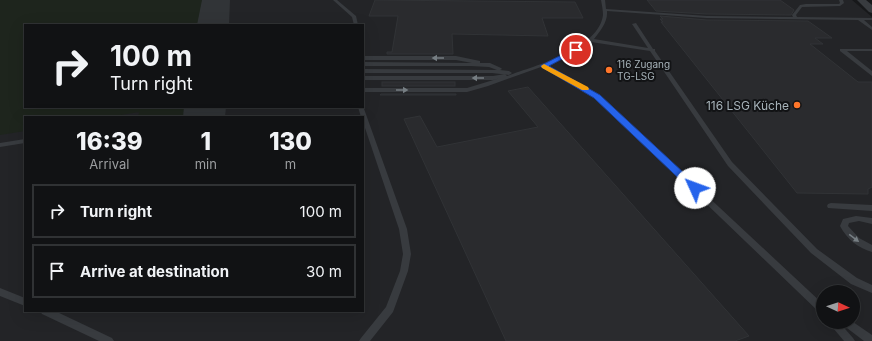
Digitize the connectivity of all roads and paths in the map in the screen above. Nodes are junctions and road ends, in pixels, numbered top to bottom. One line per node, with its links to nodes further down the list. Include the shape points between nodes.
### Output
1 (335, 0): 12 (lane, via 354,17)
2 (603, 0): 7 (lane)
3 (799, 0): 6 (lane)
4 (841, 0): 6 (lane, via 840,5)
5 (861, 0): 8 (street)
6 (806, 5): 9 (lane, via 800,6 794,15)
7 (605, 10): 9 (lane, via 707,17); 15 (lane, via 602,24)
8 (872, 10)
9 (795, 18): 10 (lane)
10 (858, 18): 11 (lane); 14 (lane)
11 (872, 19)
12 (356, 24)
13 (634, 24): 16 (lane)
14 (872, 29)
15 (590, 40): 16 (lane); 21 (lane, via 562,58)
16 (653, 50): 35 (lane, via 730,164 814,251 854,281)
17 (872, 50): 25 (lane, via 842,50)
18 (364, 58): 20 (lane, one-way to 18, via 456,58)
19 (364, 64): 20 (lane)
20 (490, 65): 23 (lane)
21 (543, 66): 24 (lane); 38 (lane, via 597,96)
22 (364, 71): 23 (lane)
23 (505, 72): 24 (lane)
24 (517, 74): 26 (lane, one-way to 26, via 493,78); 27 (lane, one-way to 24, via 467,90)
25 (872, 74)
26 (364, 78)
27 (364, 90)
28 (361, 108): 43 (lane, via 404,234 407,254 404,271 390,308)
29 (24, 141): 30 (lane)
30 (0, 145)
31 (832, 206): 32 (lane)
32 (872, 208)
33 (872, 221): 34 (lane, one-way to 34, via 852,218 846,221 844,226 855,240)
34 (871, 249)
35 (872, 289)
36 (0, 292): 37 (lane)
37 (24, 302)
38 (816, 302)
39 (47, 312): 42 (lane)
40 (840, 329): 44 (lane)
41 (856, 329): 45 (lane)
42 (110, 341)
43 (364, 341)
44 (850, 341)
45 (872, 341)

